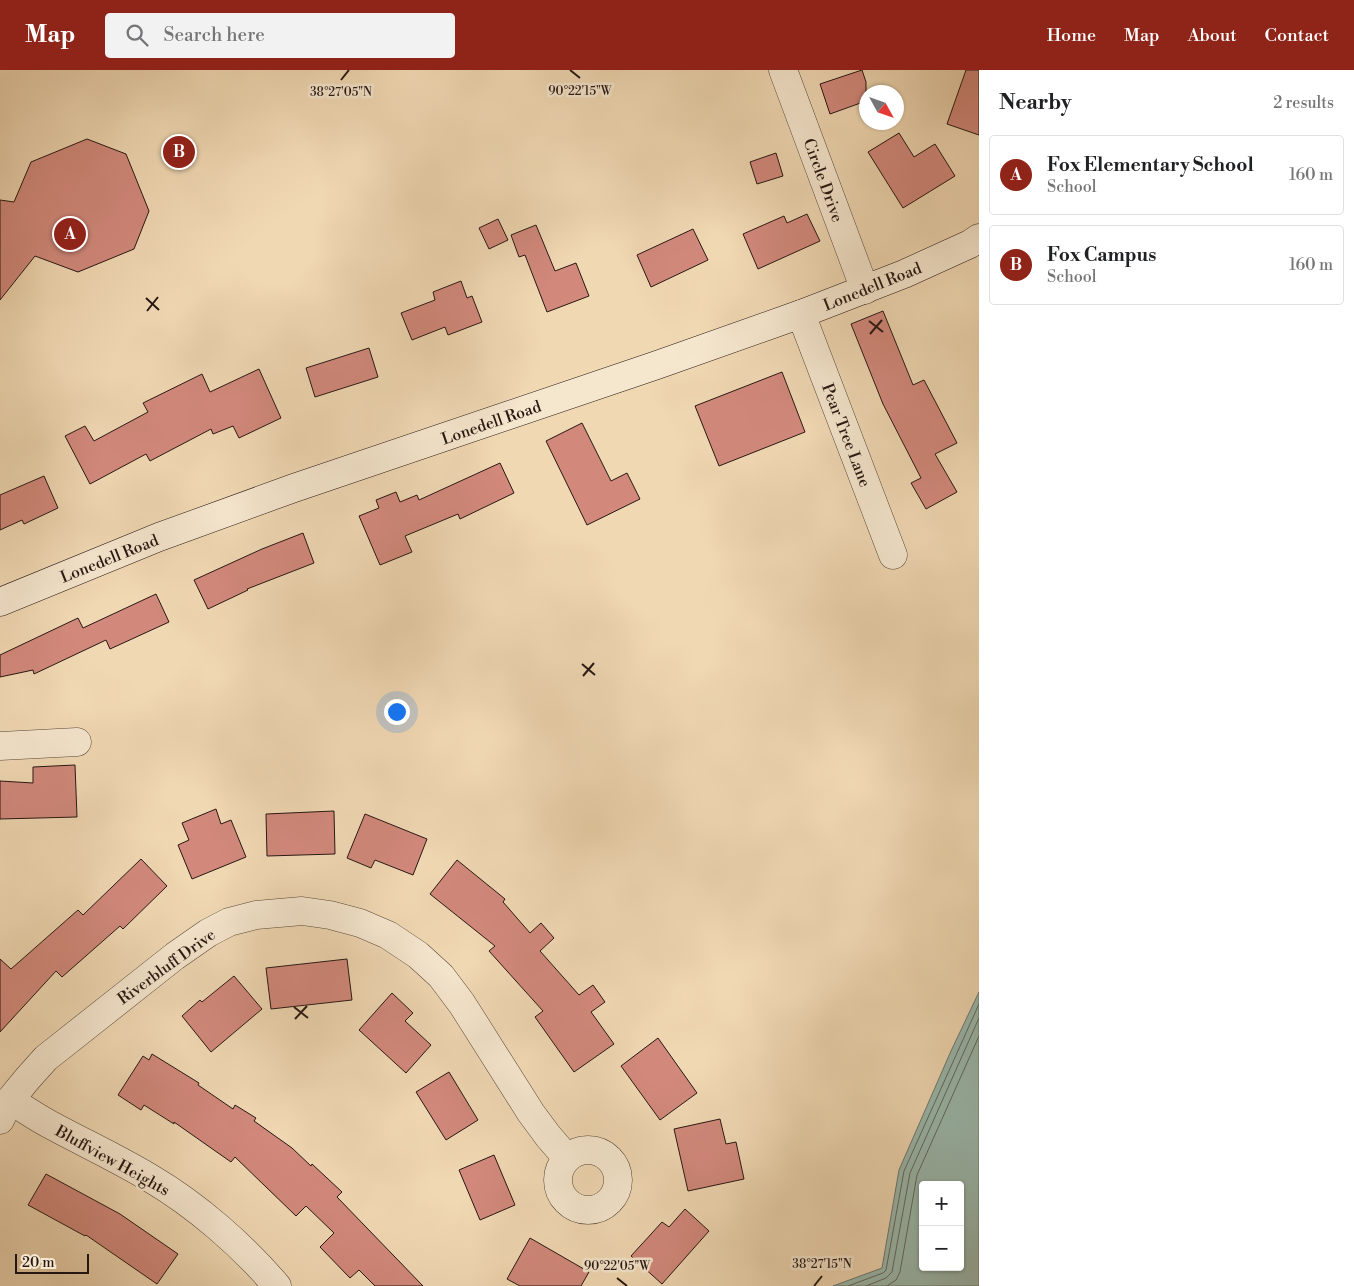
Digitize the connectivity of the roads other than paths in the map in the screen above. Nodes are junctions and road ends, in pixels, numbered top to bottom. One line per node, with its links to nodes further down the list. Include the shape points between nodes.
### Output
1 (783, 70): 3 (street, Circle Drive)
2 (979, 238): 3 (street, Lonedell Road)
3 (865, 290): 4 (street, Lonedell Road)
4 (801, 314): 5 (street, Pear Tree Lane); 6 (street, Lonedell Road, via 294,488 159,537)
5 (893, 555)
6 (0, 602)
7 (77, 742): 8 (street)
8 (0, 746)
9 (5, 1110): 10 (street, Riverbluff Drive, via 46,1058 208,933 229,922 256,915 302,911 360,923 388,934 441,976 532,1113); 11 (street, Bluffview Heights, via 46,1122 150,1178 218,1229)
10 (567, 1158)
11 (277, 1286)

